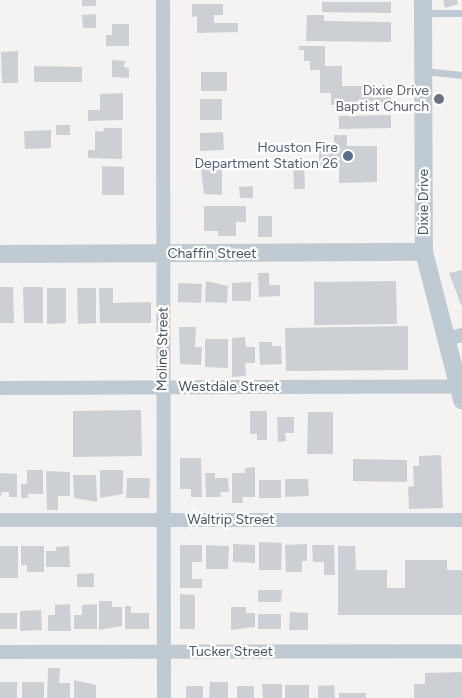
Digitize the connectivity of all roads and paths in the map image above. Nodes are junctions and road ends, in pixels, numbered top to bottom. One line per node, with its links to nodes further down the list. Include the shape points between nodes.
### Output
1 (163, 0): 8 (street, Moline Street)
2 (423, 7): 3 (lane); 4 (street, Dixie Drive)
3 (462, 13)
4 (424, 71): 5 (lane); 6 (street, Dixie Drive)
5 (462, 75)
6 (424, 252): 8 (street, Chaffin Street); 9 (street, Dixie Drive)
7 (0, 254): 8 (street, Chaffin Street)
8 (164, 254): 11 (street, Moline Street)
9 (454, 337): 12 (street, Dixie Drive)
10 (0, 388): 11 (street, Westdale Street)
11 (163, 388): 12 (street, Westdale Street); 14 (street, Moline Street)
12 (460, 393)
13 (0, 520): 14 (street, Waltrip Street)
14 (164, 520): 15 (street, Waltrip Street); 18 (street, Moline Street)
15 (462, 520)
16 (462, 651): 18 (street, Tucker Street)
17 (0, 652): 18 (street, Tucker Street)
18 (164, 653): 19 (street, Moline Street)
19 (164, 698)

